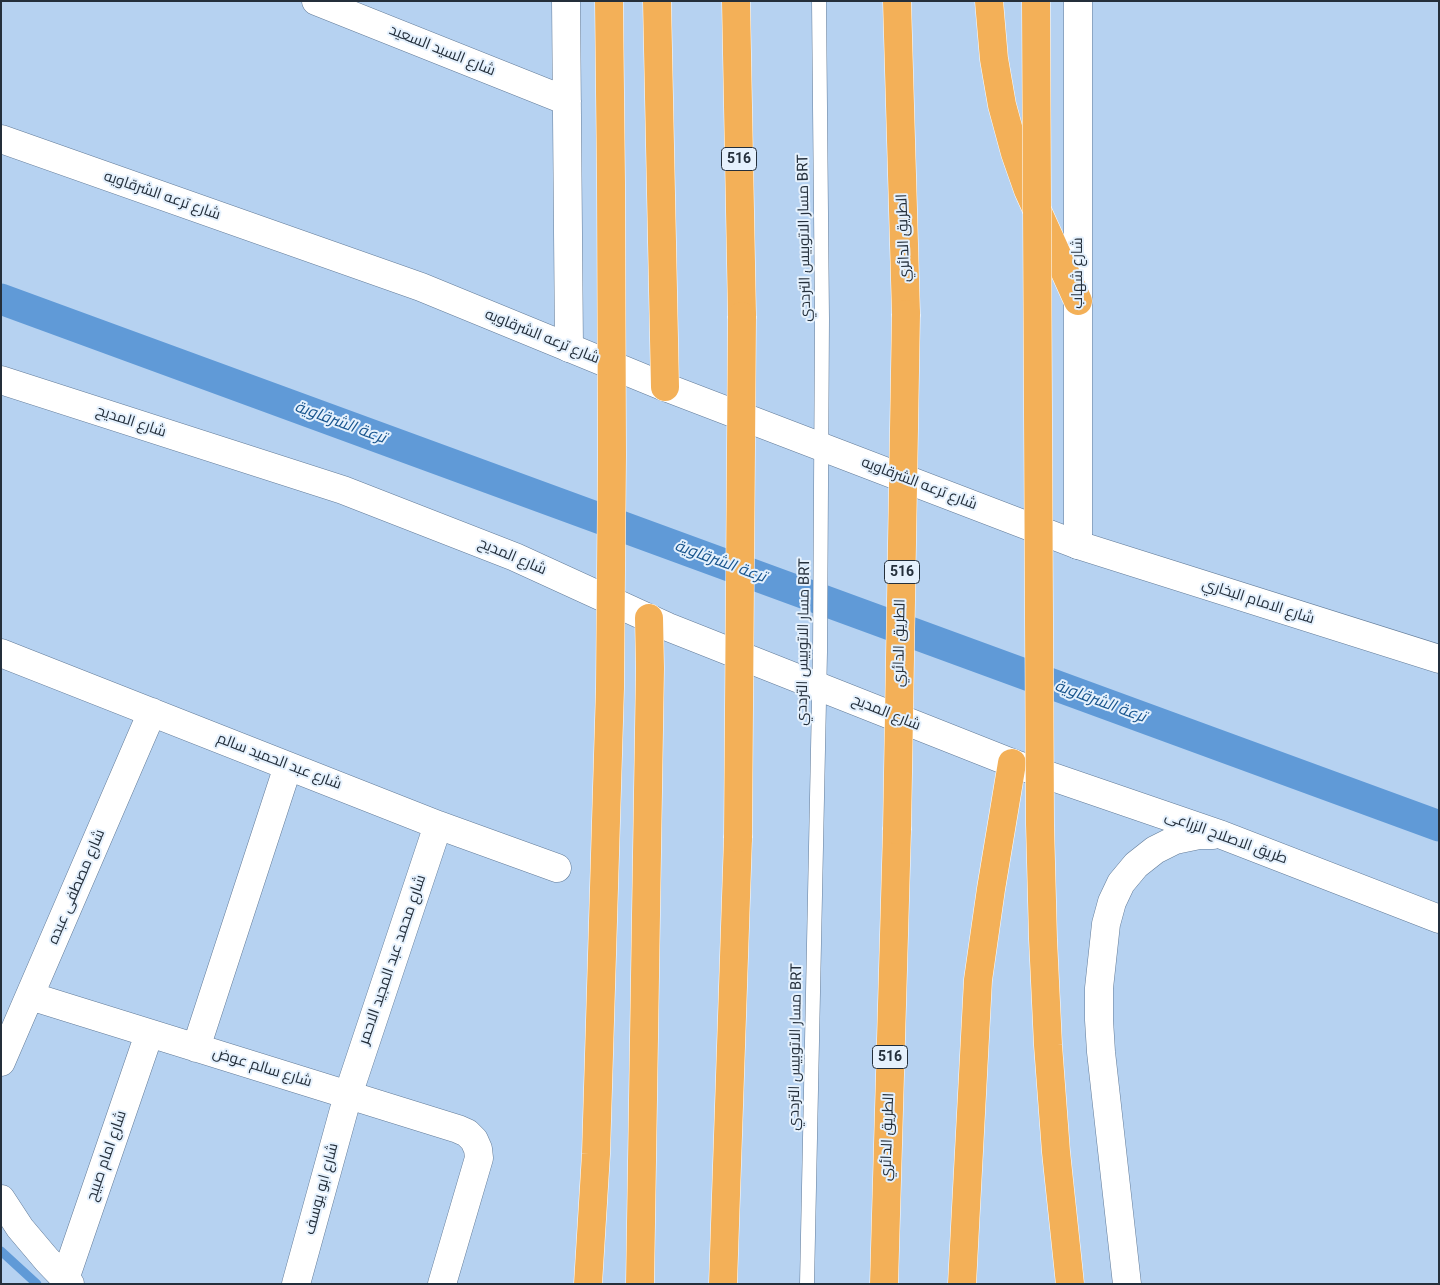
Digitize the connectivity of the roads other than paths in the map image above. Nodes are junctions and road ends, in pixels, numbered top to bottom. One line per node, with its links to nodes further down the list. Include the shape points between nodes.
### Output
1 (566, 1): 11 (street)
2 (609, 1): 37 (highway, bridge, via 610,688 597,1134)
3 (657, 1): 16 (highway)
4 (736, 1): 39 (highway, 516, bridge, via 742,316 738,838)
5 (819, 1): 40 (lane, مسار الاتوبيس الترددي BRT, via 822,319 820,642)
6 (897, 1): 41 (highway, الطريق الدائري / 516, bridge, via 906,314 897,830)
7 (989, 1): 13 (highway, via 994,59 1015,152 1028,190)
8 (1036, 1): 43 (highway, bridge, via 1043,938 1055,1142)
9 (1078, 1): 13 (street, شارع شهاب)
10 (319, 2): 11 (street, شارع السيد السعيد)
11 (567, 101): 14 (street)
12 (1, 139): 14 (street, شارع ترعه الشرقاويه, via 420,287)
13 (1078, 301): 17 (street, شارع شهاب)
14 (568, 348): 16 (street, شارع ترعه الشرقاويه)
15 (1, 380): 18 (street, شارع المديح, via 344,490 514,557)
16 (665, 387): 17 (street, شارع ترعه الشرقاويه)
17 (1078, 545): 20 (street, شارع الامام البخاري)
18 (649, 618): 22 (street, شارع المديح); 38 (highway)
19 (1, 653): 21 (street, شارع عبد الحميد سالم)
20 (1439, 659)
21 (152, 712): 23 (street, شارع عبد الحميد سالم); 28 (street, شارع مصطفى عبده)
22 (1012, 763): 25 (street, طريق الاصلاح الزراعى); 42 (highway, via 978,980)
23 (288, 766): 24 (street, شارع عبد الحميد سالم); 30 (street)
24 (438, 825): 26 (street, شارع عبد الحميد سالم); 32 (street, شارع محمد عبد المجيد الاحمر)
25 (1222, 835): 27 (street, طريق الاصلاح الزراعى); 44 (street, via 1176,840 1155,850 1121,883 1106,924 1099,1020)
26 (558, 868)
27 (1439, 919)
28 (30, 996): 29 (street, شارع سالم عوض); 31 (street, شارع مصطفى عبده)
29 (149, 1034): 30 (street, شارع سالم عوض); 34 (street, شارع امام صبيح)
30 (196, 1048): 32 (street, شارع سالم عوض)
31 (1, 1062)
32 (348, 1094): 35 (street, شارع ابو يوسف); 36 (street, شارع سالم عوض, via 458,1129 474,1140 479,1158)
33 (1, 1199): 34 (street, via 20,1228)
34 (68, 1282)
35 (296, 1284)
36 (442, 1284)
37 (588, 1284)
38 (640, 1284)
39 (723, 1284)
40 (807, 1284)
41 (884, 1284)
42 (962, 1284)
43 (1070, 1284)
44 (1127, 1284)

